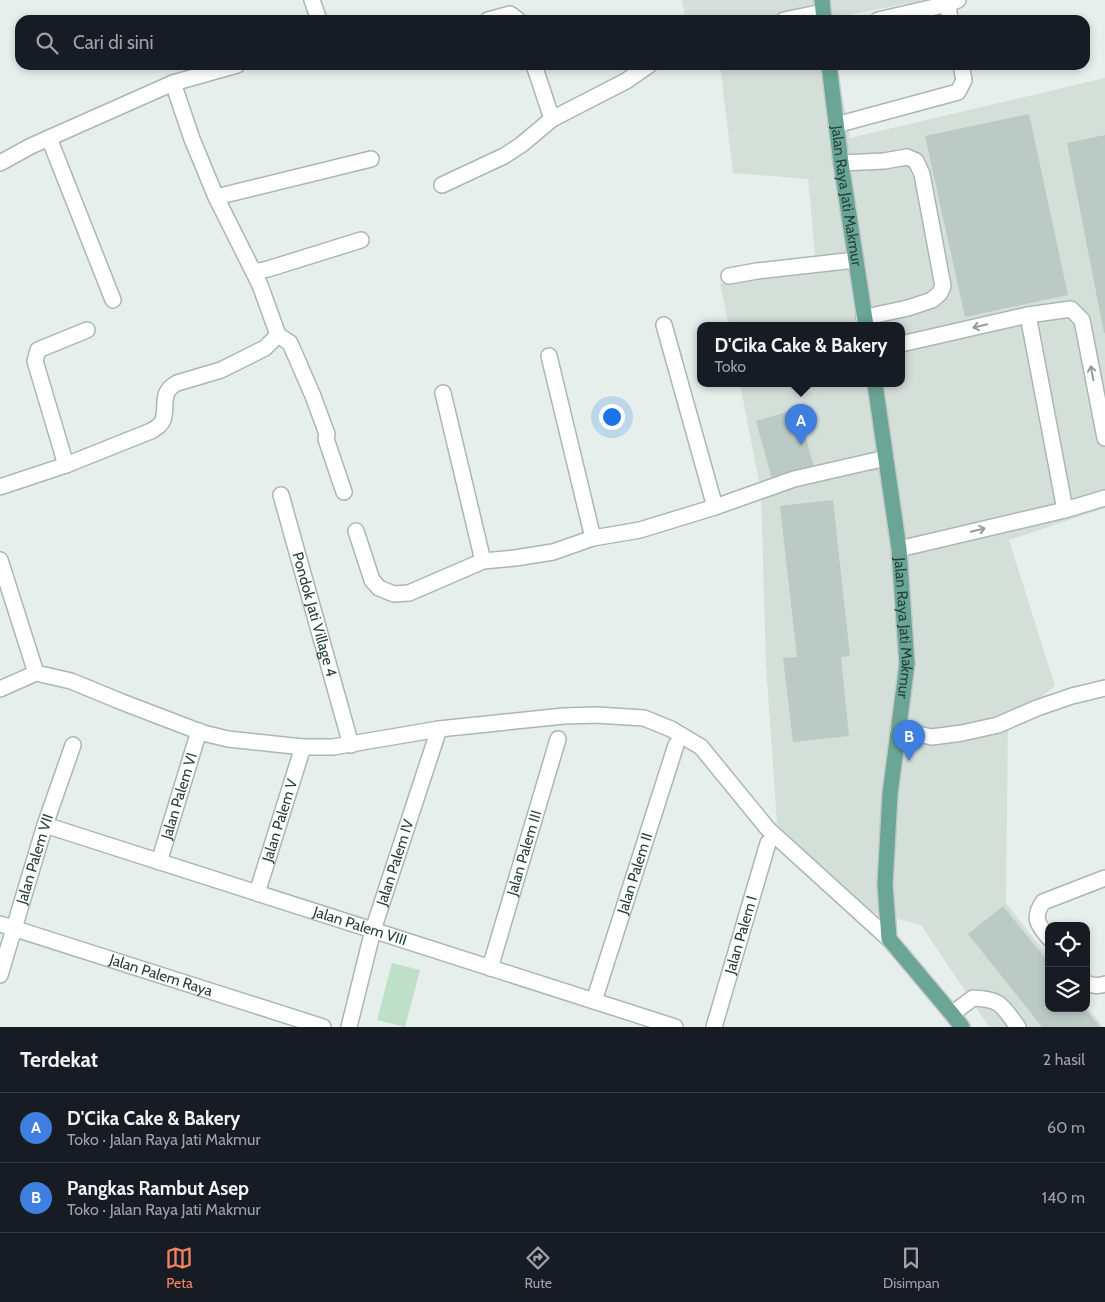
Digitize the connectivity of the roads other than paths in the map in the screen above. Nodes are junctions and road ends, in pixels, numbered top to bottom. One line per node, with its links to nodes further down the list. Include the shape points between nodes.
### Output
1 (312, 0): 4 (street)
2 (953, 2): 6 (street); 7 (street)
3 (823, 11): 5 (street)
4 (317, 15)
5 (806, 15)
6 (899, 15)
7 (951, 15)
8 (220, 70): 13 (street)
9 (536, 70): 14 (street)
10 (642, 70): 14 (street)
11 (830, 70): 15 (main road, Jalan Raya Jati Makmur)
12 (962, 70): 15 (street, via 964,80 958,92)
13 (173, 83): 16 (street); 21 (street)
14 (552, 120): 20 (street, via 504,156)
15 (836, 125): 19 (main road, Jalan Raya Jati Makmur)
16 (49, 138): 18 (street); 26 (street)
17 (371, 159): 21 (street)
18 (0, 163)
19 (841, 163): 23 (main road, Jalan Raya Jati Makmur); 28 (street, via 907,157 916,161 922,174 943,286 932,300)
20 (442, 185)
21 (216, 197): 24 (street)
22 (361, 240): 24 (street)
23 (855, 260): 25 (street); 28 (main road, Jalan Raya Jati Makmur)
24 (254, 272): 31 (street)
25 (729, 276)
26 (113, 300)
27 (1028, 315): 32 (street, one-way to 32); 36 (street, one-way to 27, via 1082,320 1071,309); 44 (street)
28 (865, 322)
29 (664, 325): 43 (street)
30 (87, 330): 38 (street, via 38,350 35,361)
31 (278, 335): 38 (street, via 265,348 221,370 171,386 166,393 160,426); 40 (street, via 290,343 313,396)
32 (905, 343)
33 (549, 356): 46 (street)
34 (875, 387): 37 (main road, Jalan Raya Jati Makmur)
35 (443, 394): 49 (street)
36 (1105, 438)
37 (886, 458): 43 (street, via 794,479); 47 (main road, Jalan Raya Jati Makmur)
38 (66, 465): 39 (street)
39 (0, 487)
40 (344, 492)
41 (281, 495): 56 (street, Pondok Jati Village 4)
42 (1105, 498): 44 (street)
43 (715, 507): 46 (street, via 640,530)
44 (1065, 510): 47 (street, one-way to 44)
45 (356, 531): 49 (street, via 372,580 394,594 409,593)
46 (593, 538): 49 (street, via 553,552)
47 (899, 549): 54 (main road, Jalan Raya Jati Makmur, via 907,664)
48 (0, 560): 50 (street)
49 (484, 560)
50 (36, 673): 52 (street); 55 (street, via 71,681)
51 (1105, 688): 54 (street, via 1063,699 998,725 962,733 932,737)
52 (0, 689)
53 (439, 729): 56 (street); 67 (street, Jalan Palem IV); 69 (street, via 596,715 644,718 671,729 701,747 768,829)
54 (898, 730): 69 (main road, Jalan Raya Jati Makmur, via 890,794 885,885)
55 (199, 731): 60 (street, via 228,739); 63 (street, Jalan Palem VI)
56 (349, 739): 60 (street, via 334,747)
57 (558, 739): 70 (street, Jalan Palem III)
58 (74, 744): 61 (street, Jalan Palem VII)
59 (676, 746): 74 (street, Jalan Palem II)
60 (303, 747): 65 (street, Jalan Palem V)
61 (45, 825): 63 (street, Jalan Palem VIII); 66 (street, Jalan Palem VII)
62 (768, 843): 79 (street, Jalan Palem I)
63 (159, 862): 65 (street, Jalan Palem VIII)
64 (1105, 878): 68 (street, via 1043,902 1038,910 1038,924)
65 (257, 893): 67 (street, Jalan Palem VIII)
66 (7, 926): 71 (street, Jalan Palem VII); 76 (street, Jalan Palem Raya)
67 (373, 930): 70 (street, Jalan Palem VIII); 77 (street, Jalan Palem IV)
68 (1045, 933)
69 (889, 939): 75 (main road)
70 (490, 968): 74 (street, Jalan Palem VIII)
71 (0, 975)
72 (1105, 984): 73 (street)
73 (1090, 985)
74 (594, 1001): 78 (street, Jalan Palem VIII)
75 (952, 1014): 80 (main road); 81 (street, via 974,998 988,998 1000,1004)
76 (323, 1027)
77 (349, 1027)
78 (675, 1027)
79 (714, 1027)
80 (962, 1027)
81 (1018, 1027)

